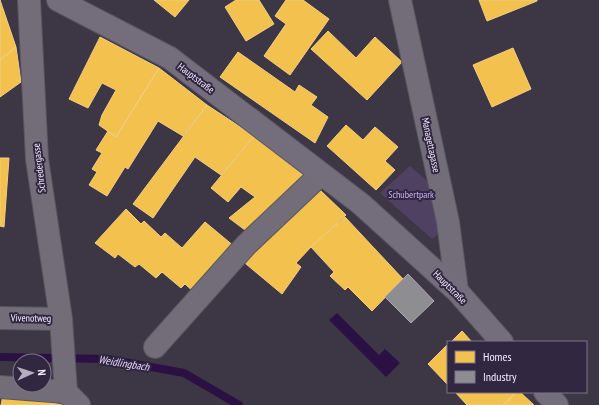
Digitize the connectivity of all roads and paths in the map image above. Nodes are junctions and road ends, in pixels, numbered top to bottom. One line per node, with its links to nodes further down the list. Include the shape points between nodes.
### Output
1 (29, 0): 7 (street, Schredergasse, via 37,159)
2 (58, 0): 4 (main road, Hauptstraße, via 170,58)
3 (400, 0): 5 (street, Managettagasse, via 448,222)
4 (321, 174): 5 (main road, Hauptstraße, via 361,204); 9 (street, via 246,245)
5 (457, 291): 8 (main road, Hauptstraße)
6 (0, 318): 7 (street, Vivenotweg)
7 (62, 327): 12 (street, Schredergasse, via 65,371)
8 (501, 341)
9 (154, 347)
10 (0, 387): 12 (street)
11 (546, 393): 13 (main road)
12 (73, 399)
13 (557, 405)

